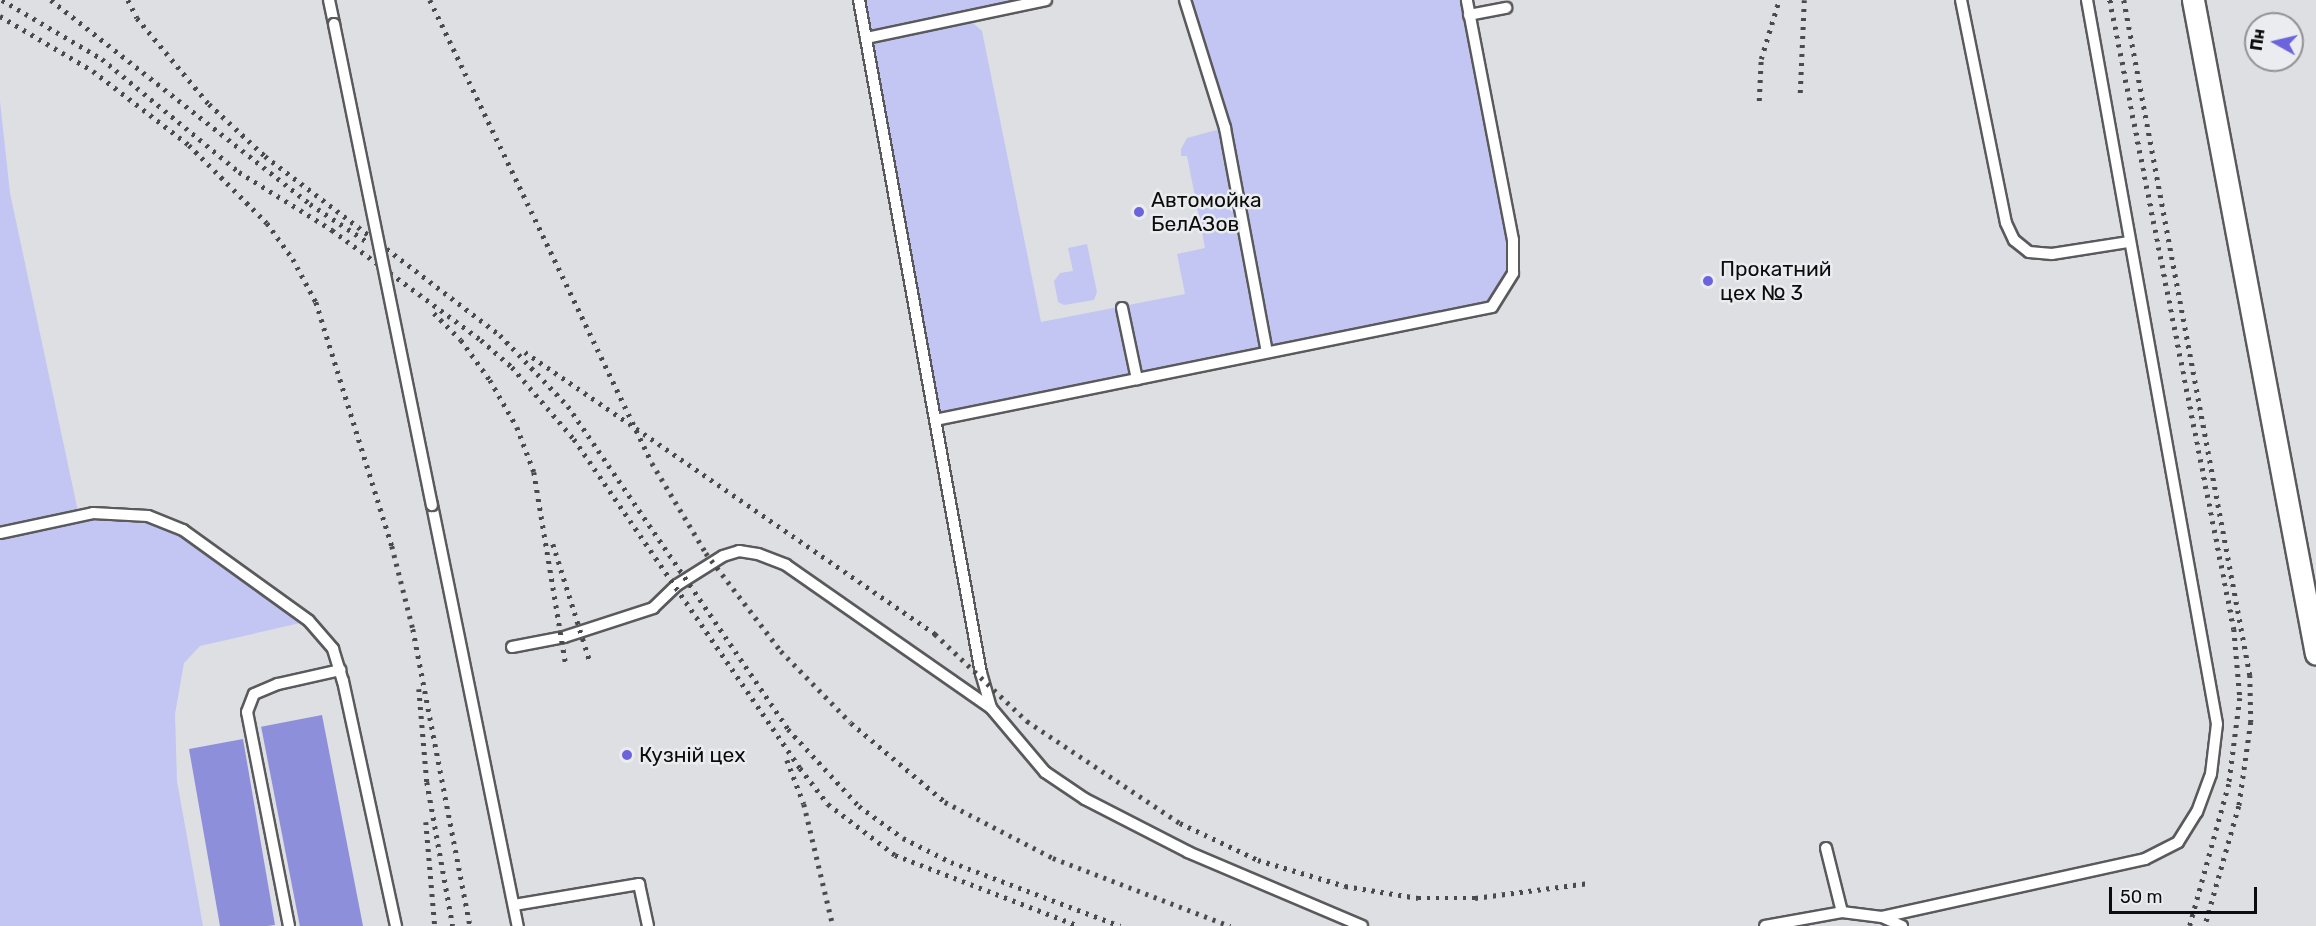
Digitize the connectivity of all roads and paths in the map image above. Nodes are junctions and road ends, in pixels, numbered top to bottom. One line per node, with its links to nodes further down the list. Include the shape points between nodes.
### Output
1 (329, 0): 23 (lane, bridge)
2 (859, 0): 11 (lane)
3 (1046, 0): 11 (lane)
4 (1185, 0): 14 (lane, via 1225,128)
5 (1467, 0): 10 (lane)
6 (1961, 0): 12 (lane, via 2006,222 2014,240 2029,252 2052,254)
7 (2087, 0): 12 (lane)
8 (2193, 0): 19 (street)
9 (1506, 8): 10 (lane)
10 (1469, 15): 14 (lane, via 1513,240 1513,273 1492,306)
11 (866, 38): 16 (lane)
12 (2129, 242): 25 (lane, via 2217,724 2211,774 2197,812 2178,842 2145,859)
13 (1122, 308): 15 (lane)
14 (1267, 352): 15 (lane)
15 (1137, 379): 16 (lane)
16 (935, 420): 21 (lane, via 981,673)
17 (0, 533): 20 (lane, via 93,513 148,516 174,526 309,621 333,649)
18 (512, 647): 21 (lane, via 564,636 653,608 677,585 723,556 739,551 786,565)
19 (2316, 654)
20 (340, 670): 26 (lane, via 278,684 254,694 247,712); 27 (lane)
21 (991, 708): 30 (lane, via 1045,772 1085,799 1188,852)
22 (1826, 848): 24 (lane)
23 (514, 905): 28 (lane); 29 (lane, via 639,884)
24 (1842, 912): 25 (lane); 31 (lane)
25 (1882, 917): 32 (lane)
26 (289, 926)
27 (396, 926)
28 (518, 926)
29 (648, 926)
30 (1362, 926)
31 (1765, 926)
32 (1902, 926)

